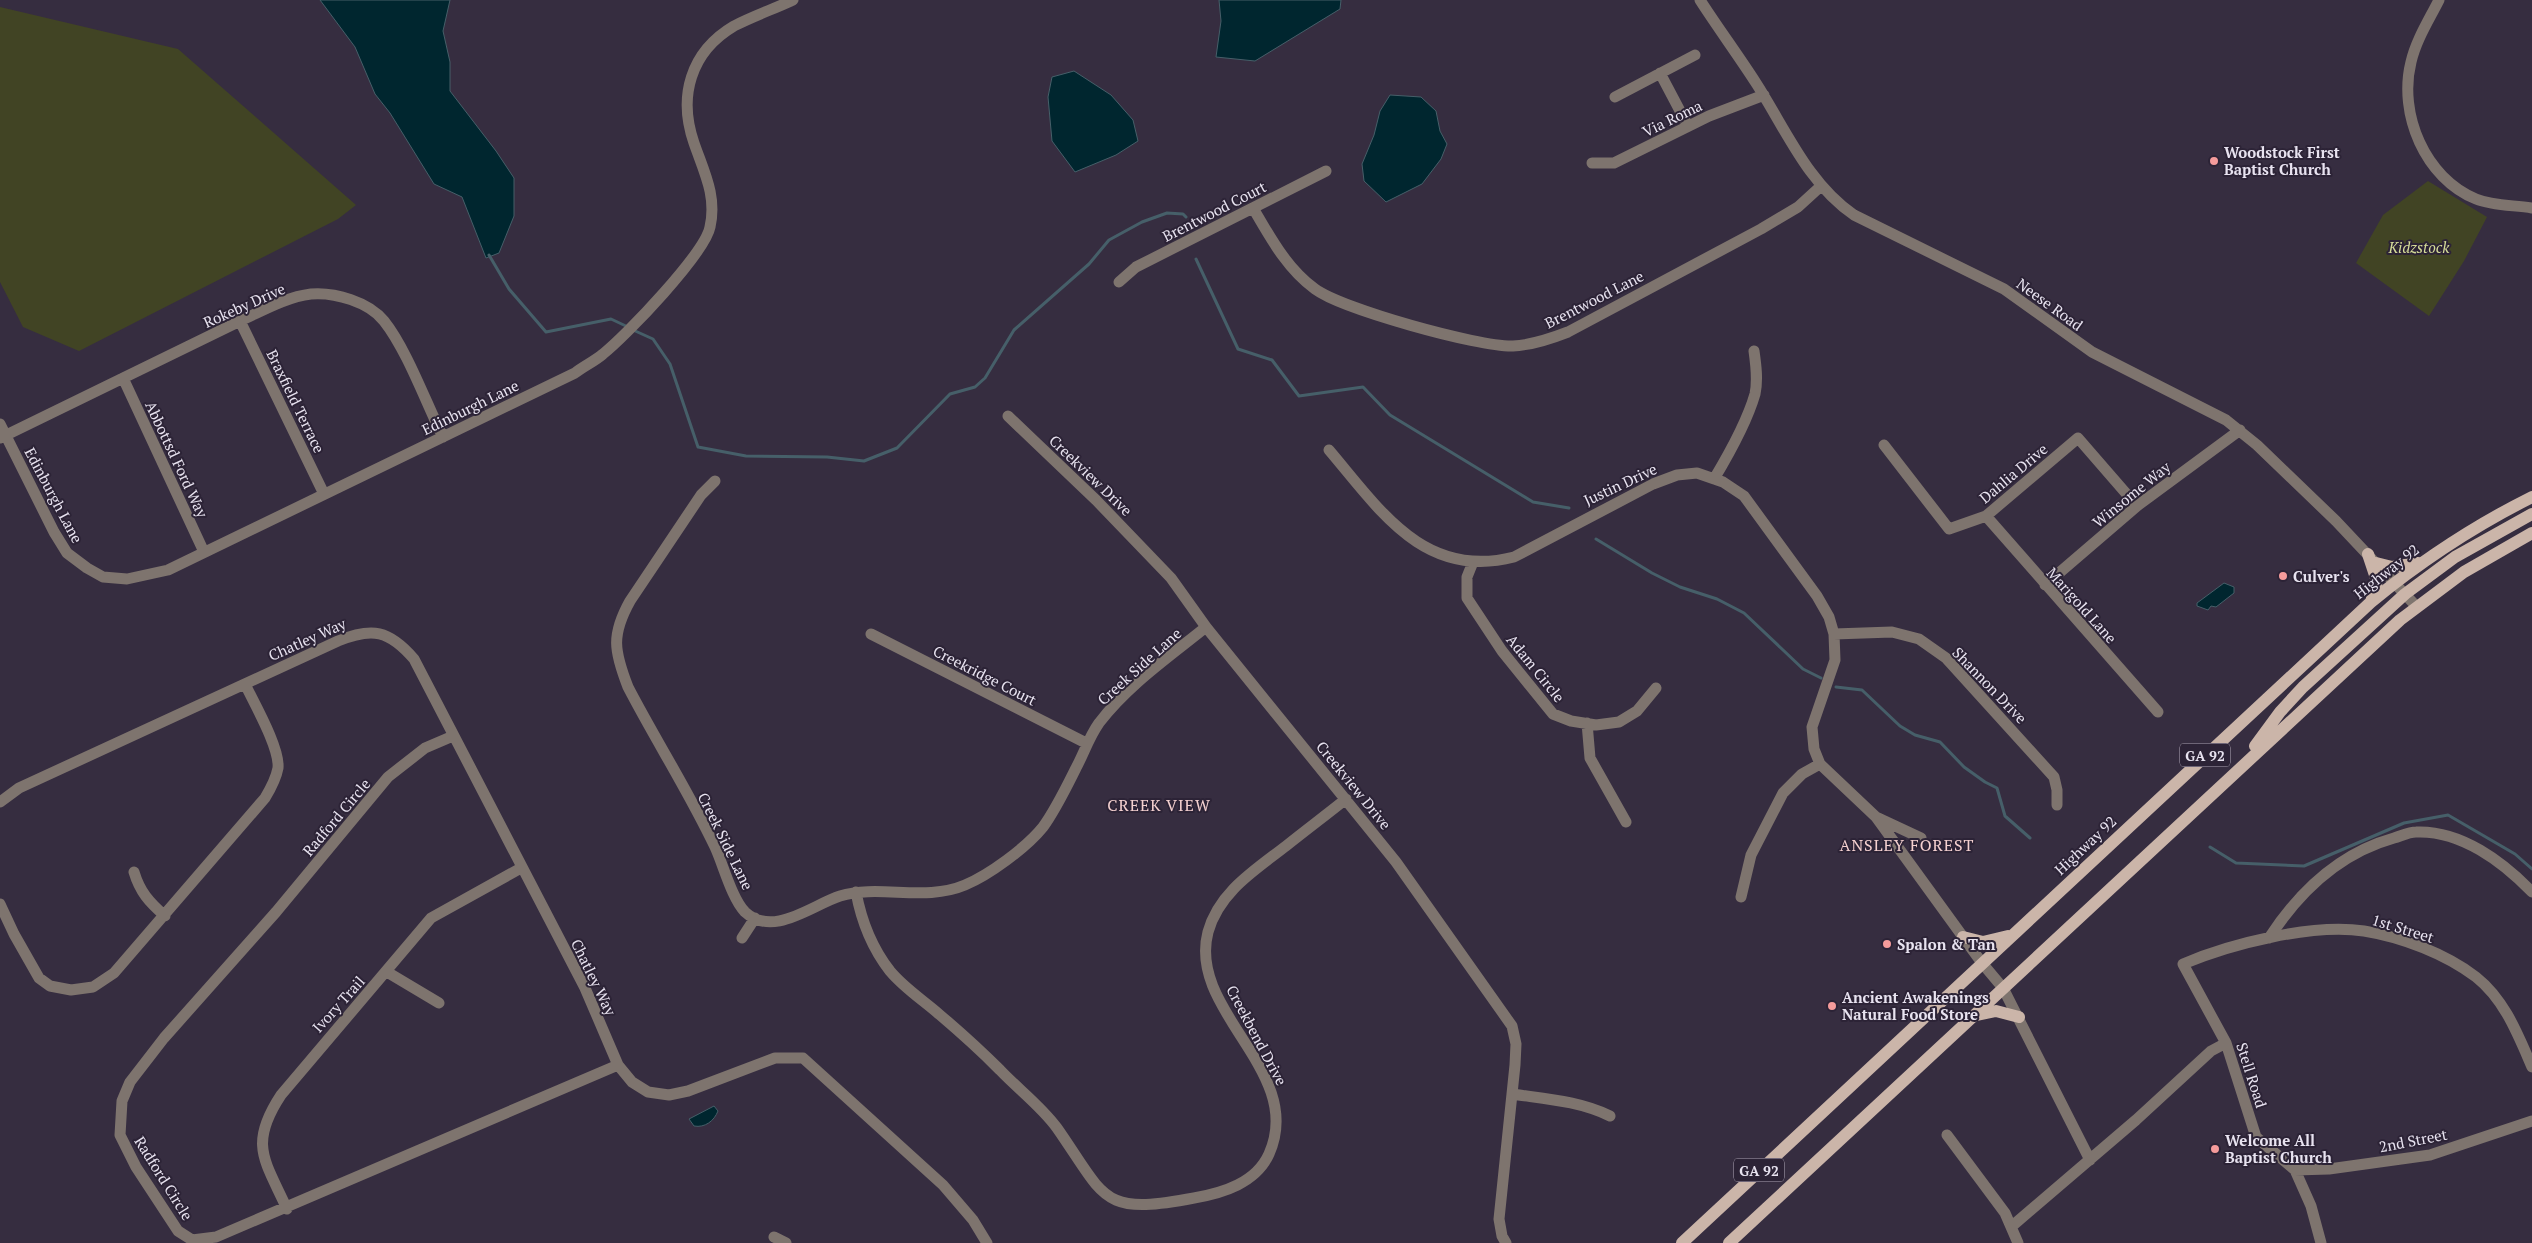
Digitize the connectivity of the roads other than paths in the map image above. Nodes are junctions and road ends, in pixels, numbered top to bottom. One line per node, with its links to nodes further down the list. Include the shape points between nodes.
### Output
1 (793, 0): 4 (street, Edinburgh Lane)
2 (1700, 0): 7 (street, Neese Road)
3 (2439, 0): 14 (street, via 2410,62 2409,102 2417,137 2436,168 2462,192 2489,203)
4 (767, 5): 23 (street, Edinburgh Lane, via 710,44 696,64 687,90 686,114 713,204 710,229 692,258 653,305 604,353 575,373)
5 (1695, 55): 6 (street)
6 (1660, 73): 8 (street); 9 (street)
7 (1764, 95): 9 (street, Via Roma); 12 (street, Neese Road)
8 (1615, 97)
9 (1688, 126): 10 (street, Via Roma, via 1614,163)
10 (1592, 163)
11 (1326, 171): 13 (street, Brentwood Court)
12 (1821, 186): 13 (street, Brentwood Lane, via 1798,206 1761,228 1568,332 1544,341 1513,346 1481,342 1391,318 1316,290 1274,245); 21 (street, Neese Road, via 1854,215 2004,289 2085,347 2133,374 2212,411)
13 (1253, 208): 15 (street, Brentwood Court, via 1136,267)
14 (2532, 208)
15 (1119, 282)
16 (240, 321): 18 (street, Rokeby Drive); 23 (street, Rokeby Drive, via 279,303 311,294 334,295 359,303 383,320); 28 (street, Braxfield Terrace)
17 (1754, 351): 26 (street, via 1757,369 1755,393 1728,456)
18 (123, 378): 22 (street, Rokeby Drive); 34 (street, Abbottsd Ford Way)
19 (1008, 416): 43 (street, Creekview Drive, via 1152,557)
20 (0, 424): 22 (street, Edinburgh Lane)
21 (2240, 430): 30 (street, Winsome Way); 35 (street, Neese Road)
22 (3, 437): 34 (street, Edinburgh Lane, via 67,553 87,568 103,577 127,579 168,570)
23 (443, 437): 28 (street, Edinburgh Lane)
24 (1884, 445): 32 (street, Dahlia Drive, via 1949,529)
25 (1329, 450): 36 (street, Justin Drive, via 1396,528 1448,557)
26 (1714, 479): 36 (street, Justin Drive, via 1697,474 1669,478 1572,524 1514,557); 45 (street, Justin Drive, via 1744,496 1817,596 1830,617)
27 (715, 481): 67 (street, Creek Side Lane, via 701,496 630,601 620,618 616,648 628,687 715,847 738,901 745,912)
28 (324, 494): 34 (street, Edinburgh Lane)
29 (2532, 497): 37 (main road, Highway 92 / GA 92, via 2467,532)
30 (2137, 506): 32 (street, Dahlia Drive, via 2078,438); 39 (street, Winsome Way)
31 (2532, 514): 40 (main road, via 2463,552)
32 (1986, 516): 39 (street, Marigold Lane)
33 (2532, 533): 42 (main road, GA 92, via 2482,561)
34 (204, 552)
35 (2372, 559): 37 (main road, via 2392,567); 38 (street, Neese Road); 41 (main road, via 2376,581)
36 (1473, 562): 49 (street, Adam Circle, via 1467,577 1467,598 1502,651 1553,714)
37 (2422, 562): 38 (main road, Highway 92 / GA 92)
38 (2395, 583): 40 (street, Neese Road); 41 (main road, Highway 92 / GA 92)
39 (2045, 585): 48 (street, Marigold Lane)
40 (2405, 594): 42 (street, Neese Road); 52 (main road, via 2291,700 2268,727)
41 (2371, 602): 68 (main road, Highway 92 / GA 92)
42 (2416, 606): 52 (main road, GA 92)
43 (1206, 627): 51 (street, Creek Side Lane, via 1117,703); 54 (street, Creekview Drive)
44 (871, 634): 51 (street, Creekridge Court)
45 (1834, 634): 53 (street, Justin Drive, via 1835,660 1812,727 1814,749); 56 (street, Shannon Drive, via 1892,632 1919,640 1946,658 2054,777 2058,790)
46 (245, 684): 50 (street, Chatley Way, via 338,641 359,633 375,632 403,646 414,659); 55 (street, Chatley Way, via 19,788); 66 (street, via 274,750 278,767 273,783 265,798)
47 (1656, 688): 49 (street, Adam Circle, via 1637,711 1619,722)
48 (2158, 712)
49 (1587, 724): 58 (street, via 1590,758)
50 (453, 736): 60 (street, Chatley Way); 88 (street, Radford Circle, via 425,748 388,777 276,912 164,1038 130,1082 122,1100 120,1135 136,1167 178,1231 192,1240 216,1238)
51 (1086, 743): 62 (street, Creek Side Lane, via 1078,765 1042,828 977,880 950,890 930,892)
52 (2248, 760): 75 (main road, GA 92)
53 (1820, 764): 57 (street); 64 (street, via 1802,774 1783,793 1751,855)
54 (1346, 799): 62 (street, Creekbend Drive, via 1244,878 1213,917 1206,944 1212,983 1261,1069 1276,1102 1277,1125 1265,1163 1251,1178 1219,1194 1136,1206 1111,1198 1097,1187 1047,1117 888,969 860,915); 82 (street, Creekview Drive, via 1396,862 1512,1026 1516,1044)
55 (0, 802)
56 (2057, 805)
57 (1876, 817): 59 (street); 69 (street)
58 (1626, 822)
59 (1921, 838)
60 (521, 868): 74 (street, Ivory Trail, via 431,918); 80 (street, Chatley Way, via 585,988)
61 (134, 872): 66 (street, via 146,900)
62 (856, 892): 67 (street, Creek Side Lane, via 787,919 765,922)
63 (2532, 892): 71 (street, via 2495,859 2451,836 2416,832 2378,842 2342,860 2287,910)
64 (1741, 897)
65 (0, 904): 66 (street, via 39,978 50,986 71,990 93,987 114,973)
66 (165, 916)
67 (755, 918): 70 (street)
68 (2016, 931): 69 (main road, via 1992,942 1975,942); 72 (main road, Highway 92 / GA 92)
69 (1963, 937): 72 (street)
70 (742, 938)
71 (2269, 938): 73 (street, 1st Street, via 2204,955); 81 (street, 1st Street, via 2312,931 2364,931 2398,939 2441,956 2477,978 2509,1016)
72 (1982, 963): 75 (street); 94 (main road, Highway 92 / GA 92)
73 (2183, 964): 79 (street, Stell Road)
74 (387, 972): 76 (street); 88 (street, Ivory Trail, via 326,1039 267,1116 262,1134 263,1155)
75 (2003, 988): 77 (main road, GA 92); 78 (street)
76 (439, 1003)
77 (1972, 1017): 78 (main road, via 1996,1011); 95 (main road, GA 92)
78 (2019, 1017): 86 (street)
79 (2226, 1043): 86 (street, via 2211,1051); 87 (street, Stell Road, via 2256,1137)
80 (618, 1065): 88 (street, Radford Circle); 92 (street, Chatley Way, via 640,1088 670,1095 775,1058 802,1058 943,1184 973,1220)
81 (2532, 1067)
82 (1512, 1094): 83 (street, via 1570,1102); 93 (street, Creekview Drive, via 1499,1219)
83 (1610, 1116)
84 (2532, 1121): 87 (street, 2nd Street, via 2430,1155 2329,1169)
85 (1947, 1135): 89 (street)
86 (2090, 1160): 89 (street)
87 (2295, 1170): 97 (street, Stell Road, via 2311,1206)
88 (287, 1209)
89 (2011, 1227): 96 (street)
90 (774, 1237): 91 (street)
91 (786, 1243)
92 (987, 1243)
93 (1506, 1243)
94 (1682, 1243)
95 (1729, 1243)
96 (2018, 1243)
97 (2321, 1243)

